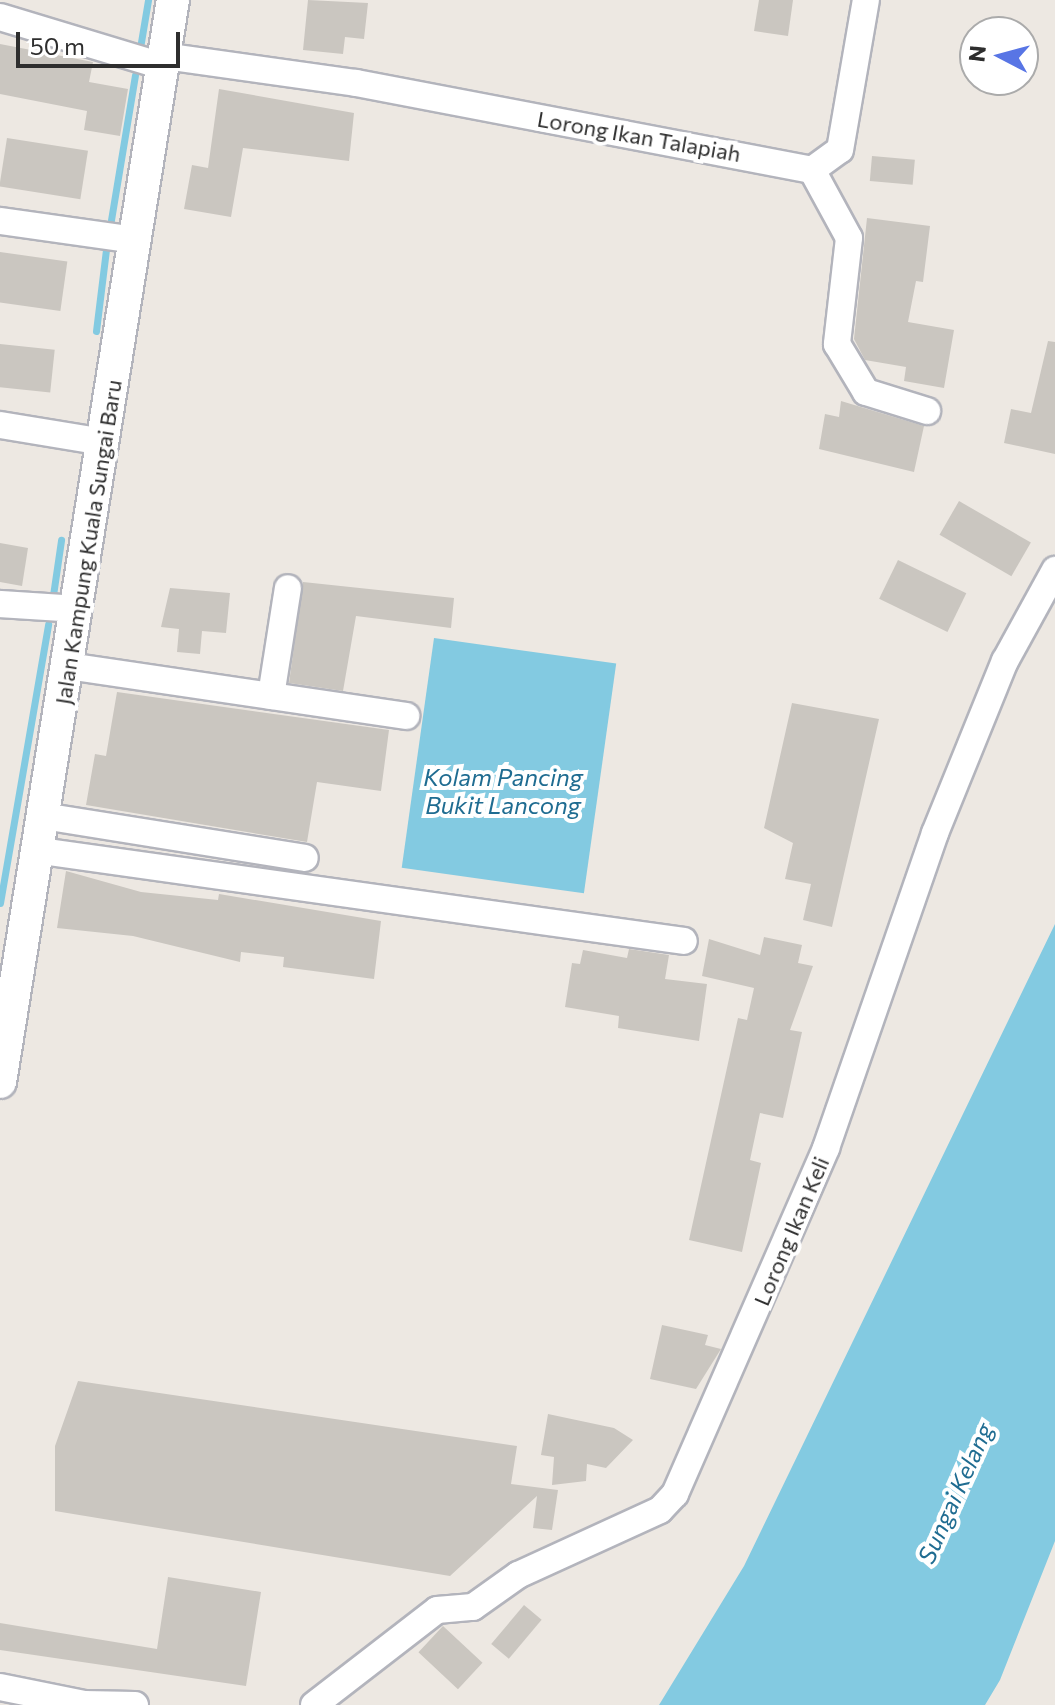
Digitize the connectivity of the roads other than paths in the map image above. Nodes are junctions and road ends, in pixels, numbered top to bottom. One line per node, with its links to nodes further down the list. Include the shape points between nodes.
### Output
1 (173, 0): 4 (street, Jalan Kampung Kuala Sungai Baru)
2 (866, 0): 5 (street, via 840,150)
3 (0, 17): 4 (street, Lorong Ikan Talapiah)
4 (163, 61): 5 (street, Lorong Ikan Talapiah, via 356,83); 7 (street, Jalan Kampung Kuala Sungai Baru)
5 (812, 170): 8 (street, via 849,238 837,344 866,392)
6 (0, 221): 7 (street)
7 (136, 240): 10 (street, Jalan Kampung Kuala Sungai Baru)
8 (927, 411)
9 (0, 425): 10 (street)
10 (104, 442): 14 (street, Jalan Kampung Kuala Sungai Baru)
11 (1055, 570): 26 (street, Lorong Ikan Keli, via 984,712 826,1148 675,1494 660,1510 518,1575 473,1607 437,1610)
12 (288, 588): 16 (street)
13 (0, 604): 14 (street)
14 (77, 609): 15 (street, Jalan Kampung Kuala Sungai Baru)
15 (68, 666): 16 (street); 18 (street, Jalan Kampung Kuala Sungai Baru)
16 (271, 696): 17 (street)
17 (406, 716)
18 (43, 816): 19 (street, Jalan Kampung Kuala Sungai Baru); 20 (street)
19 (41, 851): 21 (street); 22 (street, Jalan Kampung Kuala Sungai Baru)
20 (305, 858)
21 (684, 941)
22 (0, 1082)
23 (0, 1687): 24 (street, via 84,1704)
24 (124, 1705): 25 (street)
25 (135, 1705)
26 (314, 1705)

